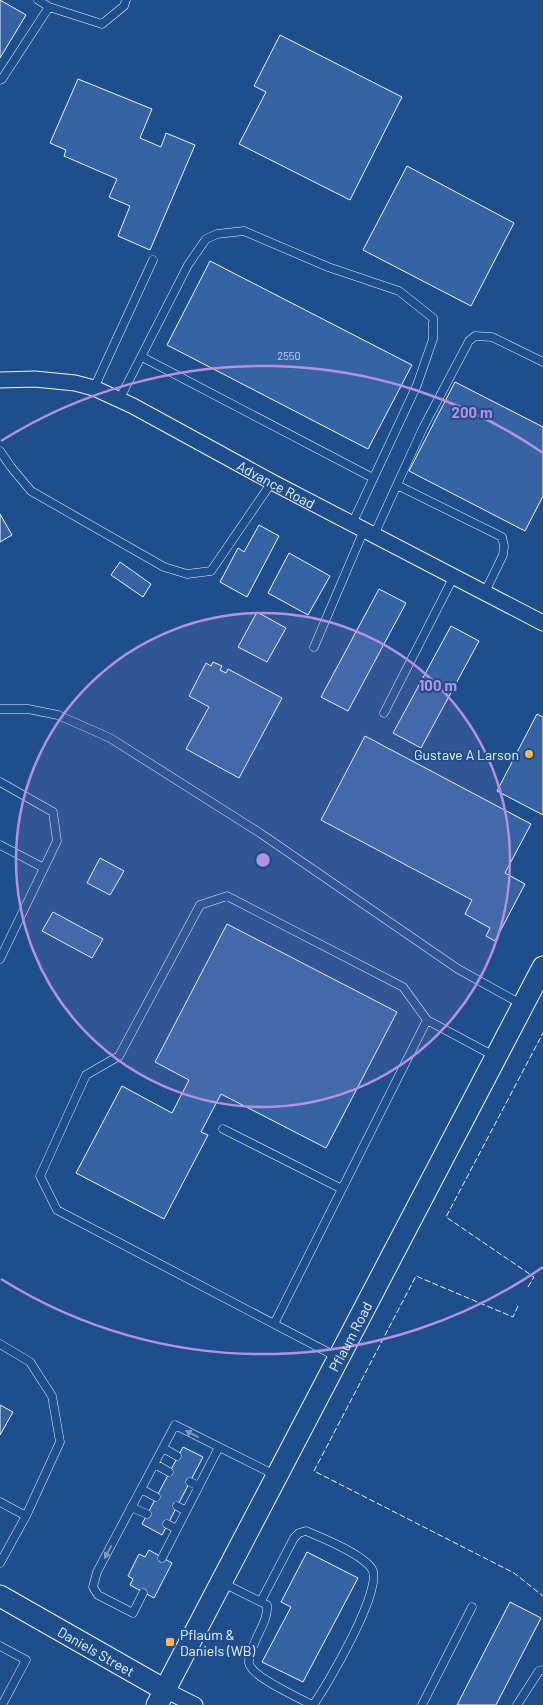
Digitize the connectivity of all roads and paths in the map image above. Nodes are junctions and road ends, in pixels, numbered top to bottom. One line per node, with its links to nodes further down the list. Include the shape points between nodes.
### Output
1 (38, 0): 3 (lane)
2 (126, 0): 3 (lane, via 124,6 102,24)
3 (49, 7): 4 (lane)
4 (0, 80)
5 (153, 260): 9 (lane)
6 (142, 357): 10 (lane); 12 (lane); 12 (lane, via 188,265 206,239 217,234 244,231 328,267 398,291 432,318 433,339 417,385)
7 (543, 362): 14 (lane, via 492,337 476,336 463,351)
8 (0, 380): 9 (street, Advance Road, via 35,379)
9 (94, 388): 10 (street, Advance Road)
10 (120, 400): 13 (street, Advance Road)
11 (0, 451): 13 (lane, via 31,491 164,568 187,574 211,571)
12 (373, 478): 15 (lane)
13 (272, 482): 15 (street, Advance Road)
14 (397, 485): 15 (lane); 17 (lane, via 502,537 503,556)
15 (363, 530): 16 (street, Advance Road); 19 (lane)
16 (454, 576): 17 (street, Advance Road); 21 (lane)
17 (485, 592): 18 (street, Advance Road)
18 (543, 624)
19 (314, 647)
20 (0, 710): 27 (lane, via 28,709 58,715 110,738 260,834 458,969)
21 (384, 713)
22 (0, 782): 24 (lane, via 53,812 57,841)
23 (0, 845): 24 (lane)
24 (44, 868): 25 (lane)
25 (0, 959)
26 (543, 967): 27 (street, Pflaum Road)
27 (523, 1005): 29 (street, Pflaum Road)
28 (427, 1020): 29 (lane); 31 (lane); 32 (lane, via 403,987 227,896 200,905 119,1056 86,1075 40,1176 56,1210)
29 (496, 1057): 34 (street, Pflaum Road)
30 (223, 1128): 31 (lane)
31 (342, 1189): 32 (lane)
32 (274, 1324): 34 (lane)
33 (0, 1344): 52 (lane, via 30,1362 52,1396 60,1442)
34 (339, 1358): 42 (street, Pflaum Road)
35 (219, 1447): 36 (lane, one-way to 36, via 175,1425); 40 (lane); 42 (lane)
36 (163, 1448): 37 (lane); 38 (lane)
37 (177, 1456)
38 (155, 1464): 41 (lane); 45 (lane)
39 (198, 1466): 40 (lane)
40 (207, 1471): 44 (lane)
41 (169, 1472)
42 (277, 1476): 57 (street, Pflaum Road)
43 (190, 1482): 44 (lane)
44 (199, 1486): 50 (lane)
45 (141, 1489): 46 (lane); 49 (lane)
46 (156, 1497)
47 (0, 1502): 52 (lane)
48 (177, 1506): 50 (lane)
49 (132, 1508): 51 (lane); 58 (lane, one-way to 58, via 97,1572 93,1587 98,1595 133,1613)
50 (186, 1511): 54 (lane)
51 (147, 1514)
52 (26, 1516): 56 (lane)
53 (167, 1524): 54 (lane)
54 (177, 1529): 55 (lane)
55 (162, 1558)
56 (0, 1563)
57 (221, 1583): 60 (lane); 64 (street, Pflaum Road)
58 (143, 1593)
59 (0, 1596): 64 (street, Daniels Street)
60 (261, 1601): 67 (lane, via 267,1605 268,1614 251,1652 248,1662 251,1669); 67 (lane, via 294,1538 306,1531 341,1547 373,1570 375,1582 358,1626 323,1693)
61 (472, 1607): 68 (lane)
62 (0, 1646): 65 (lane, via 26,1660)
63 (543, 1670): 69 (lane, via 539,1671)
64 (161, 1697): 66 (street, Daniels Street)
65 (2, 1705)
66 (195, 1705)
67 (313, 1705)
68 (422, 1705)
69 (516, 1705)

